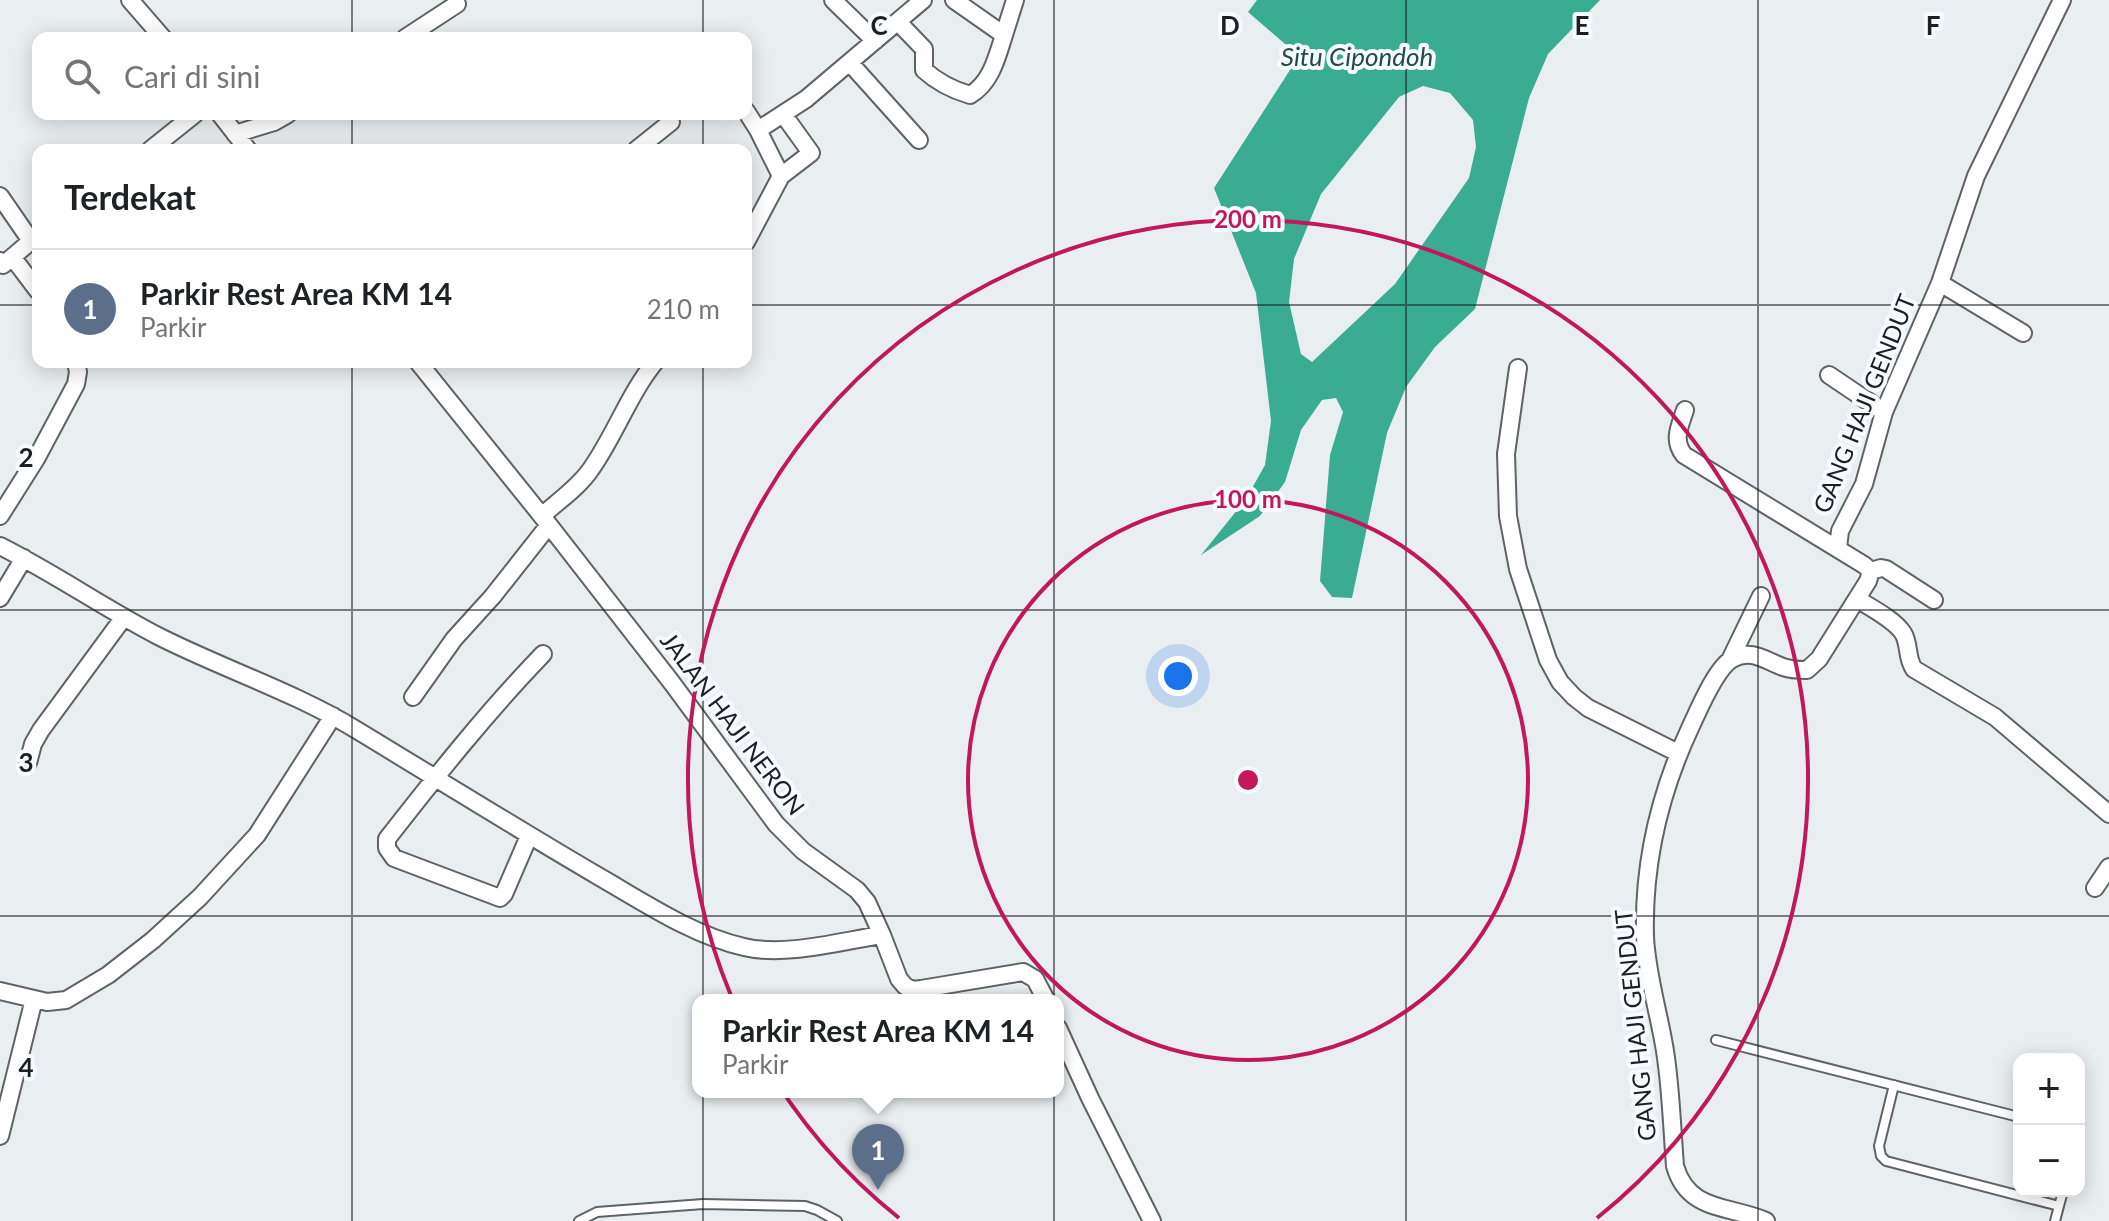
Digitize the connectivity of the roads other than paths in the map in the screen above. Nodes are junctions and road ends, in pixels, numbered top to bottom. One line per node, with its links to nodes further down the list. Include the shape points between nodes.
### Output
1 (130, 0): 9 (street)
2 (833, 0): 12 (street)
3 (923, 0): 8 (street)
4 (954, 0): 11 (street)
5 (1015, 0): 11 (street)
6 (2062, 0): 32 (street, GANG HAJI GENDUT, via 1976,176)
7 (457, 4): 10 (street)
8 (899, 23): 11 (street, via 924,49 924,70 970,95 987,79); 12 (street)
9 (158, 32)
10 (414, 32)
11 (1004, 35)
12 (875, 41): 13 (street)
13 (850, 63): 14 (street); 22 (street)
14 (783, 114): 20 (street); 26 (street, via 811,153)
15 (188, 120): 23 (street)
16 (224, 120): 21 (street)
17 (278, 120): 21 (street)
18 (752, 120): 20 (street)
19 (671, 122): 25 (street)
20 (758, 130): 26 (street)
21 (235, 134): 24 (street)
22 (919, 140)
23 (158, 144)
24 (243, 144)
25 (644, 144)
26 (781, 176): 28 (street)
27 (0, 196): 29 (street)
28 (752, 231)
29 (32, 234)
30 (32, 240): 31 (street)
31 (4, 263): 33 (street)
32 (1940, 283): 34 (street); 41 (street, GANG HAJI GENDUT)
33 (32, 286)
34 (2023, 333)
35 (77, 368): 42 (street, via 76,384)
36 (423, 368): 43 (street, JALAN HAJI NERON)
37 (651, 368): 43 (street, via 589,473)
38 (1518, 368): 57 (street, via 1506,454 1508,516 1518,569 1548,660 1560,682 1588,708)
39 (1829, 375): 41 (street)
40 (1685, 410): 45 (street, via 1677,436 1684,455)
41 (1884, 412): 45 (street, GANG HAJI GENDUT, via 1864,484 1840,531)
42 (0, 516)
43 (546, 520): 55 (street); 64 (street, JALAN HAJI NERON, via 776,824 857,890)
44 (0, 546): 46 (street)
45 (1838, 548): 47 (street, GANG HAJI GENDUT)
46 (24, 558): 49 (street); 52 (street)
47 (1871, 571): 50 (street); 51 (street, GANG HAJI GENDUT, via 1886,569)
48 (1761, 596): 54 (street, GANG HAJI GENDUT)
49 (0, 598)
50 (1857, 599): 54 (street, via 1807,670 1795,671 1761,656 1745,654); 60 (street, via 1903,632 1914,669 1995,717)
51 (1934, 600)
52 (124, 617): 56 (street); 58 (street, via 41,730)
53 (543, 654): 59 (street)
54 (1730, 660): 57 (street, GANG HAJI GENDUT, via 1703,700)
55 (413, 697)
56 (333, 716): 59 (street); 67 (street, via 257,835 200,897 108,975 66,1000)
57 (1678, 753): 78 (street, GANG HAJI GENDUT, via 1654,834 1645,924 1665,1050 1675,1166 1693,1196)
58 (28, 763)
59 (434, 779): 61 (street); 61 (street, via 387,839 394,858 500,898)
60 (2109, 814)
61 (529, 836): 64 (street, via 677,921 730,943 762,951)
62 (2109, 867): 63 (street)
63 (2095, 888)
64 (882, 935): 66 (street, JALAN HAJI NERON, via 899,979 912,990 1023,972 1035,979)
65 (0, 991): 67 (street)
66 (1043, 994)
67 (34, 999): 72 (street)
68 (1716, 1040): 70 (lane)
69 (1064, 1041): 77 (street)
70 (1894, 1085): 71 (lane); 74 (lane, via 1879,1146 1886,1161)
71 (2013, 1115)
72 (0, 1136)
73 (2061, 1197): 74 (lane)
74 (2059, 1206): 79 (lane)
75 (579, 1221): 76 (lane, via 597,1212 703,1204 805,1206)
76 (837, 1221)
77 (1152, 1221)
78 (1766, 1221)
79 (2055, 1221)

